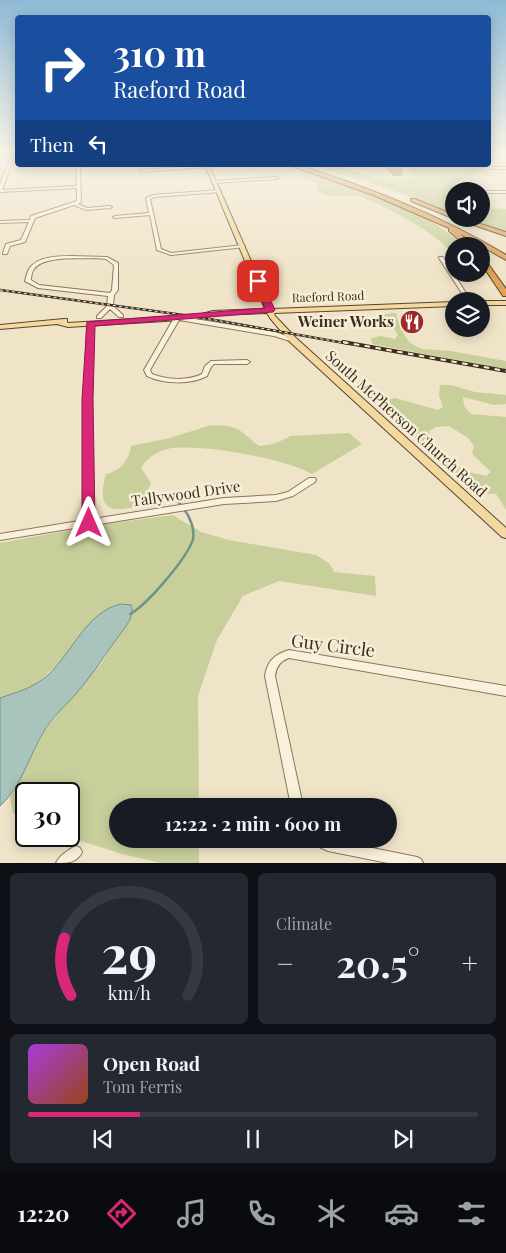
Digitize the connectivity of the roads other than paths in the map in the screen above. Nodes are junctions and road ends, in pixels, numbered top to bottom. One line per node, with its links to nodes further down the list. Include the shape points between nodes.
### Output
1 (80, 194): 7 (street)
2 (171, 194): 11 (street, via 152,196 148,200)
3 (221, 194): 18 (main road, South McPherson Church Road)
4 (382, 194): 9 (highway)
5 (391, 194): 19 (highway, via 463,226)
6 (405, 196): 10 (highway)
7 (76, 204): 8 (street, via 86,209); 13 (street, via 40,214)
8 (110, 207)
9 (421, 210): 17 (highway); 22 (highway)
10 (445, 212)
11 (152, 214): 12 (street); 18 (street, via 162,253)
12 (115, 217)
13 (30, 221): 14 (street); 20 (street, via 23,241 8,245)
14 (0, 222)
15 (485, 227): 16 (highway)
16 (506, 234)
17 (458, 237)
18 (243, 246): 31 (main road, South McPherson Church Road)
19 (506, 252)
20 (5, 253)
21 (441, 258): 24 (street)
22 (506, 258)
23 (490, 271): 25 (highway)
24 (463, 292)
25 (506, 294)
26 (111, 295): 26 (street, via 115,290 117,269 107,258 44,261 34,265 28,278 38,286); 30 (street)
27 (506, 303): 29 (main road)
28 (445, 304): 31 (main road, Raeford Road)
29 (490, 304)
30 (110, 306): 33 (street); 34 (street)
31 (270, 310): 32 (main road, Raeford Road); 39 (main road, South McPherson Church Road, via 272,317)
32 (203, 314): 33 (main road, Raeford Road); 35 (main road, Raeford Road)
33 (121, 316): 34 (main road, Raeford Road)
34 (99, 317): 36 (main road, Raeford Road)
35 (177, 318): 37 (main road, Raeford Road); 39 (street, via 266,332); 40 (street, via 148,368 152,377 199,379 213,362)
36 (60, 323): 37 (main road, Raeford Road); 38 (main road, Raeford Road)
37 (90, 324): 42 (street, via 87,399)
38 (0, 327)
39 (293, 340): 43 (main road, South McPherson Church Road)
40 (246, 362)
41 (312, 480): 42 (street, Tallywood Drive, via 290,494 276,498 224,500)
42 (89, 523): 44 (street, Tallywood Drive)
43 (506, 534)
44 (0, 537)
45 (506, 691): 46 (street, Guy Circle, via 289,654 283,656 273,664 270,676)
46 (295, 798)
47 (343, 848): 50 (street)
48 (76, 852): 49 (street)
49 (62, 863)
50 (417, 863)

